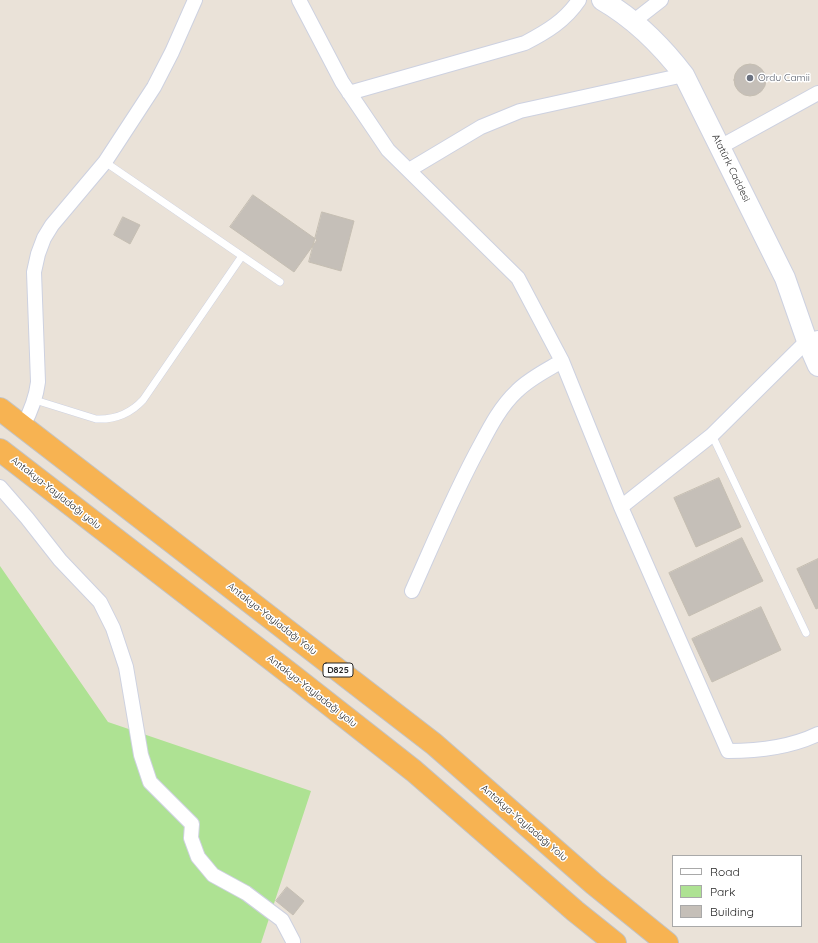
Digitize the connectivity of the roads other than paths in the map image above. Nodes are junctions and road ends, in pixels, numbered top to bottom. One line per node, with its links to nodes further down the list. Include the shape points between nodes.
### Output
1 (195, 0): 11 (street, via 154,87)
2 (299, 0): 8 (street)
3 (579, 0): 8 (street, via 546,32 525,43)
4 (602, 0): 6 (main road, Atatürk Caddesi)
5 (660, 0): 6 (street)
6 (634, 21): 7 (main road, Atatürk Caddesi, via 668,54)
7 (684, 75): 10 (main road, Atatürk Caddesi); 12 (street, via 520,111 481,127)
8 (349, 93): 12 (street, via 388,150)
9 (818, 93): 10 (street)
10 (720, 147): 15 (main road, Atatürk Caddesi, via 785,278)
11 (105, 162): 13 (lane); 18 (street, via 52,225 38,254 34,272 38,382)
12 (409, 170): 16 (street, via 518,278)
13 (242, 256): 14 (lane); 18 (lane, via 143,400 131,411 114,418 96,419)
14 (280, 282)
15 (812, 340): 17 (main road, Atatürk Caddesi); 21 (street)
16 (562, 360): 24 (street); 25 (street, via 518,390 496,417 470,464)
17 (818, 366)
18 (35, 400): 20 (street)
19 (0, 409): 20 (highway, Antakya-Yayladağı Yolu / D825)
20 (23, 426): 30 (highway, Antakya-Yayladağı Yolu / D825, via 434,744 594,884)
21 (712, 434): 24 (street); 26 (lane)
22 (0, 450): 29 (highway, Antakya-Yayladağı yolu, via 414,771)
23 (0, 487): 28 (street, via 60,560 100,602 113,628 126,667 141,755 150,782 192,824 191,838 198,857 213,875 246,893 282,920)
24 (621, 508): 27 (street, via 728,751 765,749)
25 (412, 591)
26 (806, 633)
27 (818, 734)
28 (293, 943)
29 (615, 943)
30 (668, 943)

